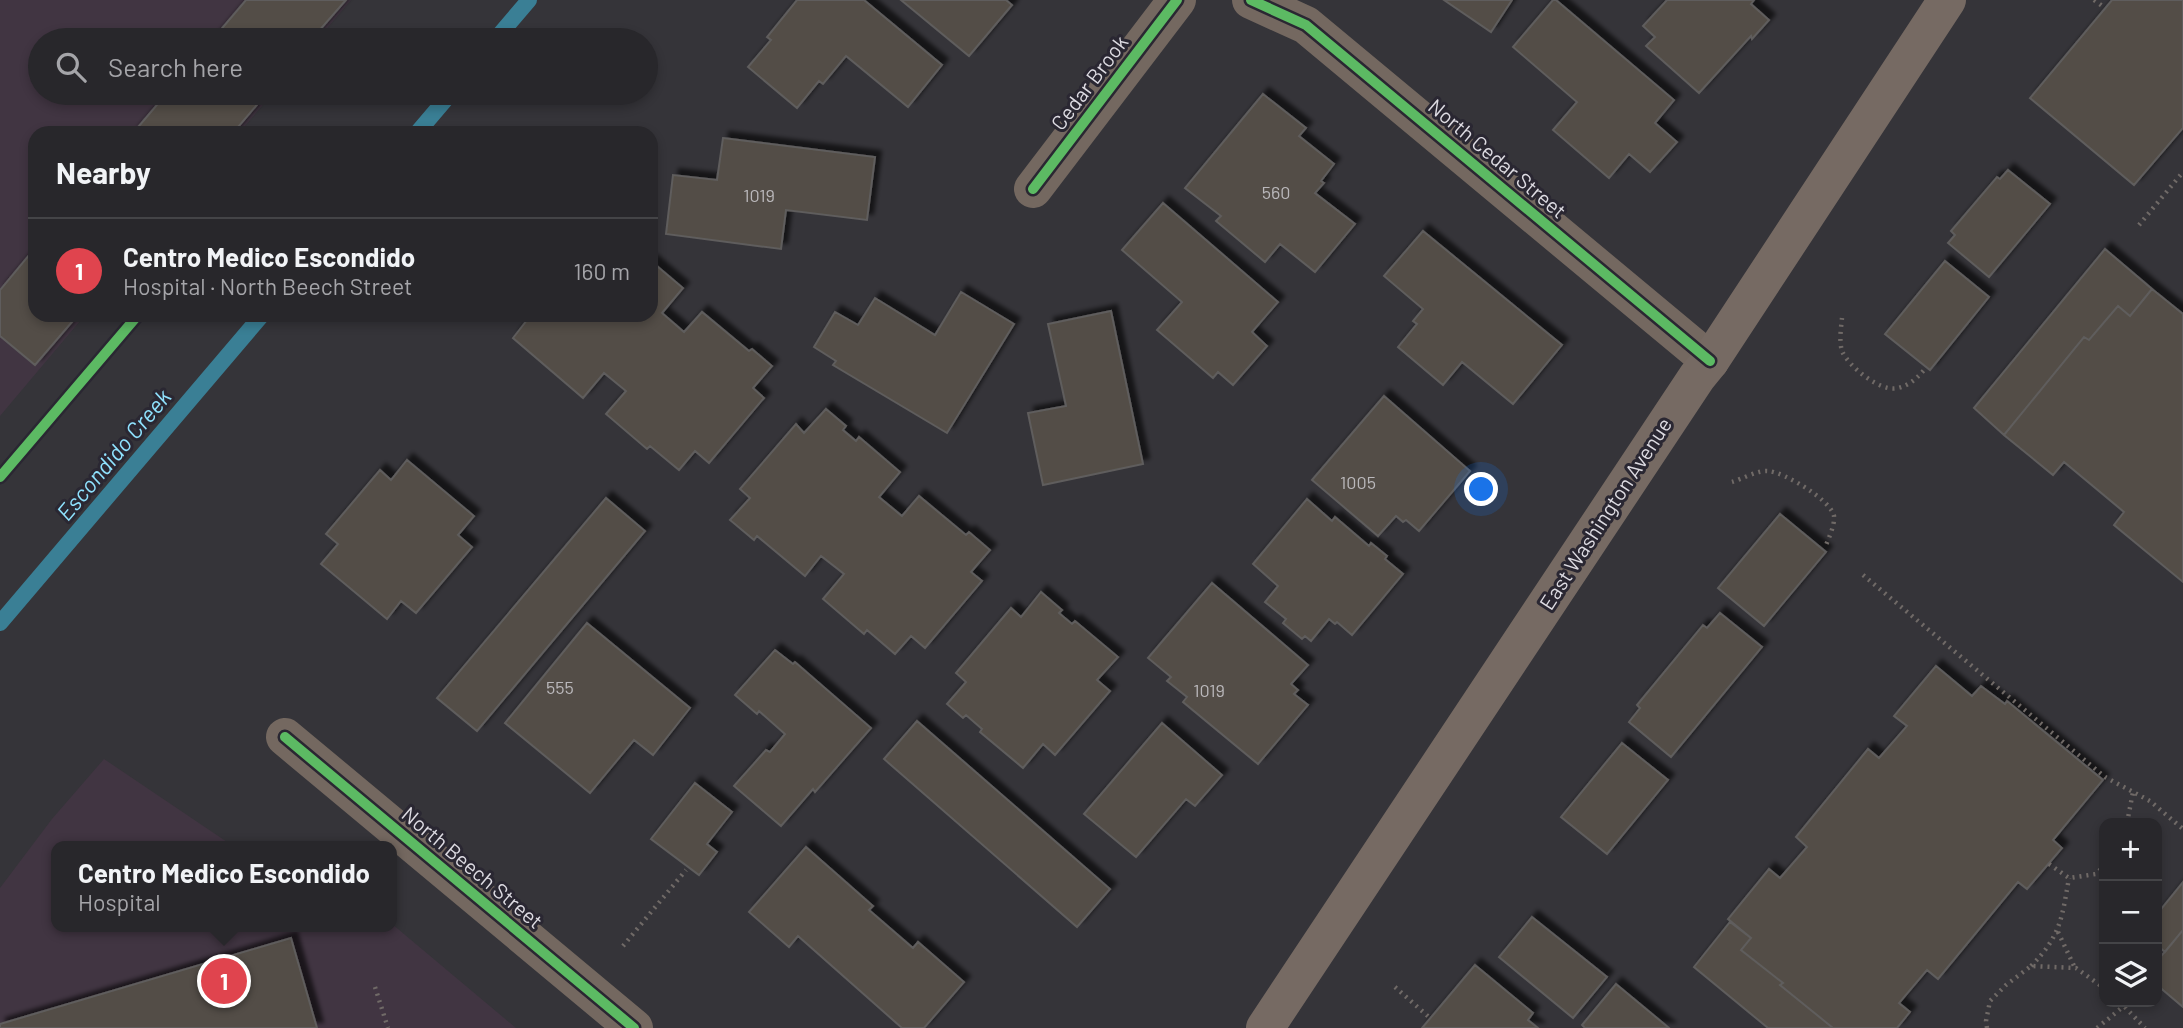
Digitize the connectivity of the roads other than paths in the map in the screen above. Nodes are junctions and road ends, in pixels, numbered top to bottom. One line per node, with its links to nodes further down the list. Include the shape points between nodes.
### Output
1 (1177, 0): 4 (street, Cedar Brook)
2 (1251, 0): 5 (street, North Cedar Street, via 1306,25)
3 (1947, 0): 5 (main road, East Washington Avenue)
4 (1032, 189)
5 (1710, 361): 8 (main road, East Washington Avenue)
6 (285, 737): 7 (street, North Beech Street)
7 (634, 1028)
8 (1265, 1028)

